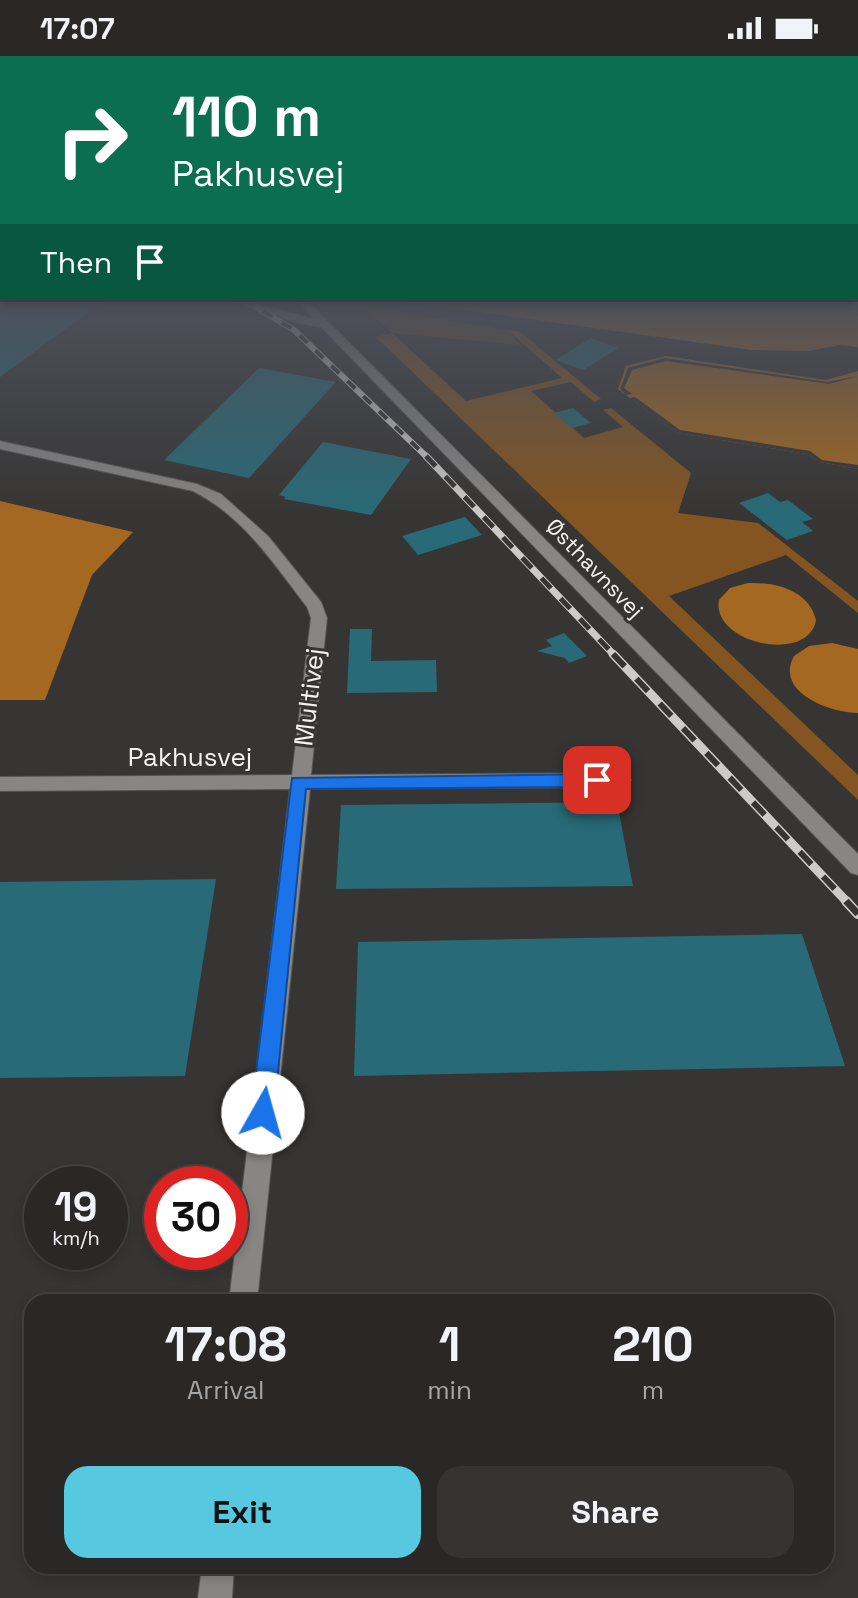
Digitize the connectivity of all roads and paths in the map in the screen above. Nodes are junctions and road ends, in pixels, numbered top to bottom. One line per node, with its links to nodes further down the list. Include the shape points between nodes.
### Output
1 (371, 372): 6 (street, Østhavnsvej)
2 (0, 445): 4 (street, Multivej, via 197,488 240,512 319,618)
3 (621, 780): 4 (street, Pakhusvej)
4 (298, 783): 5 (street, Pakhusvej); 7 (street, Multivej)
5 (0, 784)
6 (858, 867)
7 (244, 1294)
8 (217, 1574): 9 (street)
9 (215, 1598)

